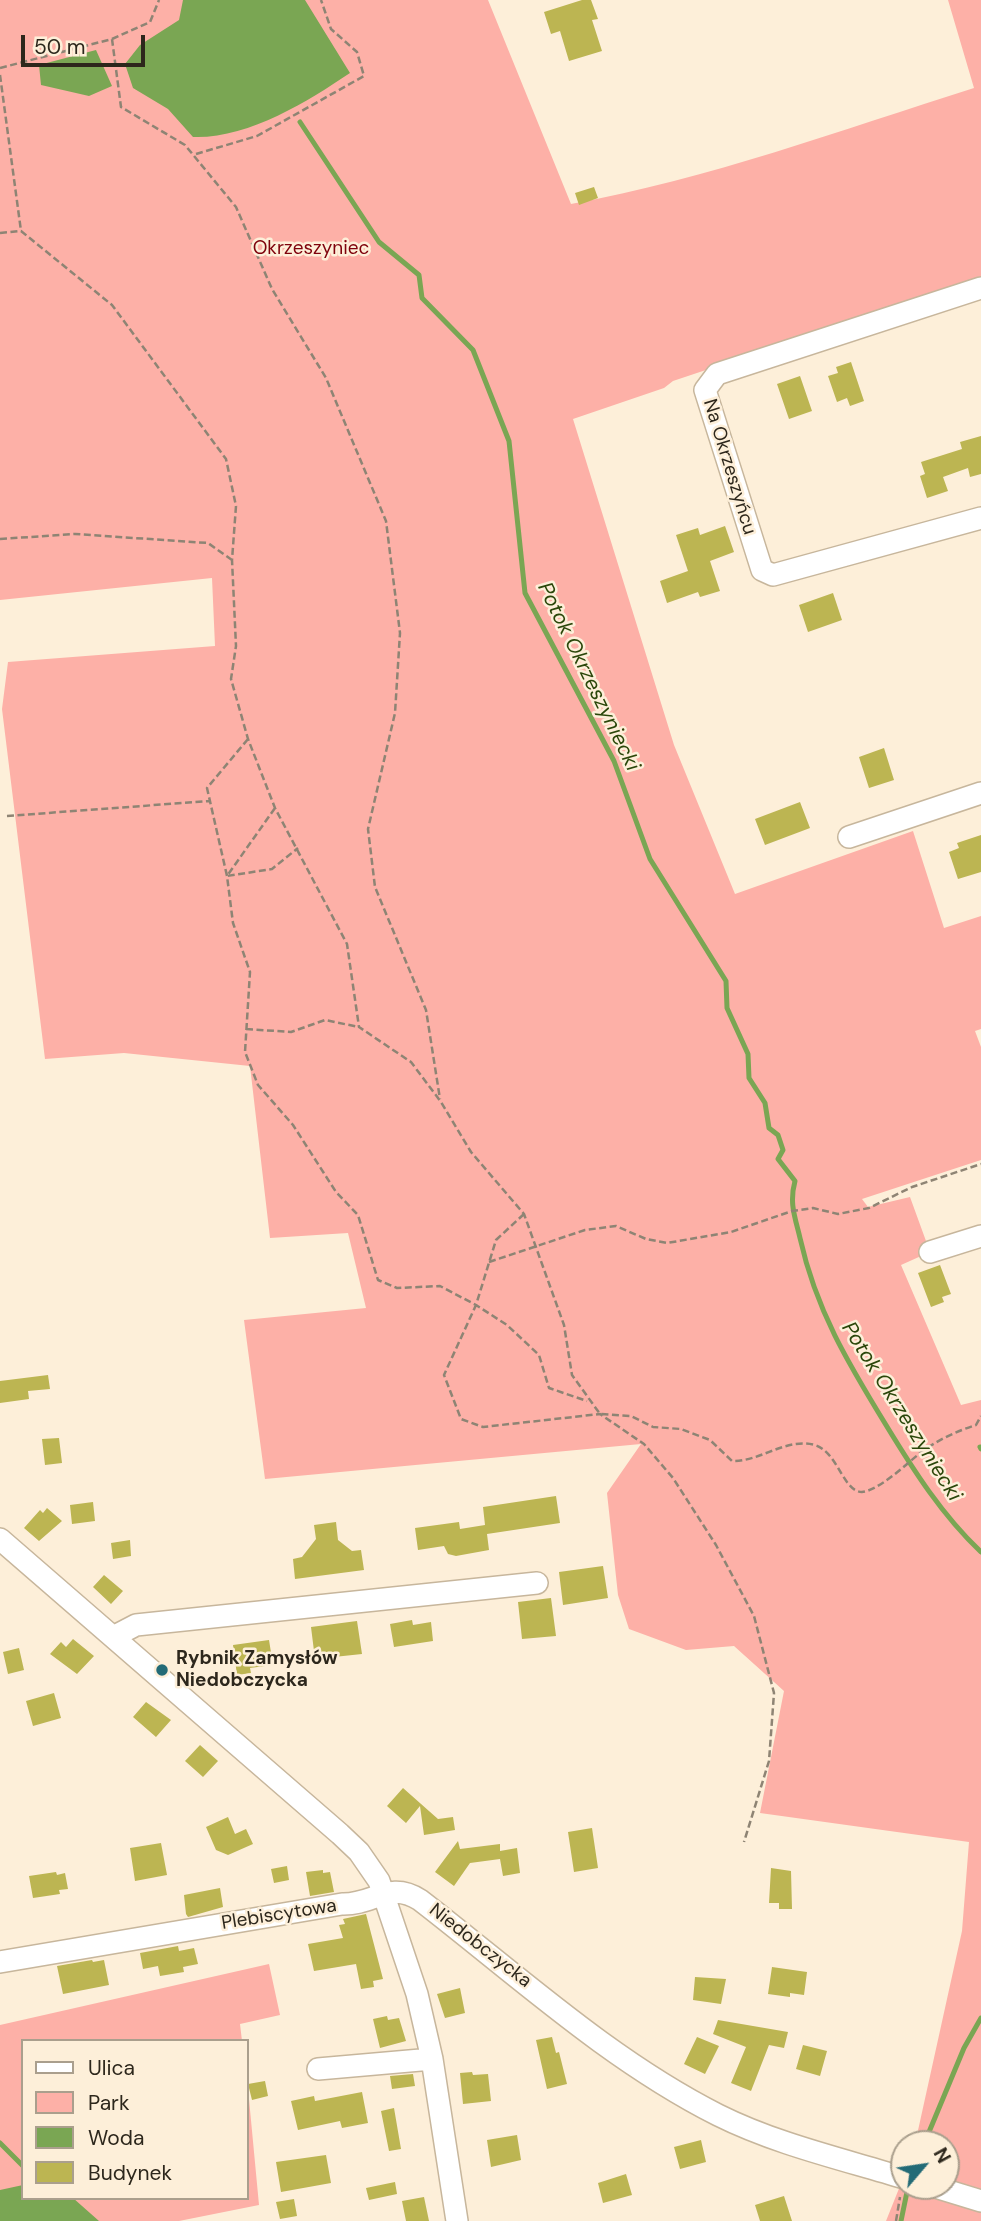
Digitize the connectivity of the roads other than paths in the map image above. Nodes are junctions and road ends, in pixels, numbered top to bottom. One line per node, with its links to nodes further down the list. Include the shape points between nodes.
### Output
1 (981, 288): 2 (street, Na Okrzeszyńcu, via 717,374 705,390 762,570 773,575)
2 (981, 518)
3 (981, 793): 4 (street)
4 (849, 837)
5 (981, 1236): 6 (street)
6 (930, 1252)
7 (0, 1539): 9 (street)
8 (537, 1583): 9 (street, via 136,1625)
9 (113, 1637): 10 (street, via 350,1843)
10 (385, 1893): 11 (street, Plebiscytowa, via 354,1904); 12 (street); 14 (street, Niedobczycka, via 402,1891 420,1900 670,2089 758,2132)
11 (0, 1962)
12 (432, 2059): 13 (street); 17 (street)
13 (318, 2069)
14 (890, 2181)
15 (960, 2195): 16 (street)
16 (981, 2201)
17 (457, 2221)

